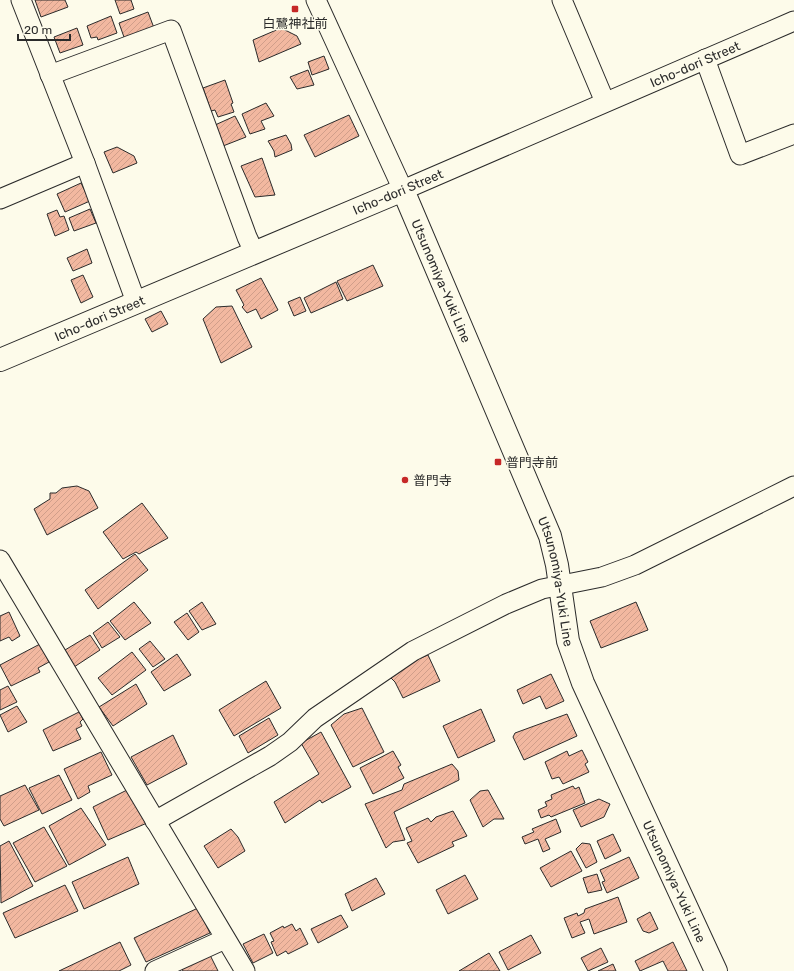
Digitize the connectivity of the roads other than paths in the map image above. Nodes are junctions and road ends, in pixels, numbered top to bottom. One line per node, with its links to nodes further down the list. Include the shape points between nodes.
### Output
1 (21, 0): 6 (street)
2 (316, 0): 10 (street)
3 (562, 0): 7 (street)
4 (794, 21): 5 (street, Icho-dori Street)
5 (705, 59): 7 (street, Icho-dori Street); 8 (street, via 740,155)
6 (50, 74): 9 (street); 12 (street, via 171,30)
7 (605, 102): 10 (street, Icho-dori Street)
8 (794, 134)
9 (85, 163): 11 (street); 13 (street)
10 (403, 190): 12 (main road, Icho-dori Street); 17 (main road, Utsunomiya-Yuki Line, via 548,529)
11 (0, 199)
12 (254, 252): 13 (main road, Icho-dori Street)
13 (136, 302): 14 (main road, Icho-dori Street)
14 (0, 360)
15 (794, 486): 17 (street, via 635,565 602,577)
16 (0, 560): 18 (street)
17 (560, 584): 18 (street, via 506,604 413,651 315,718 290,742 270,756); 22 (main road, Utsunomiya-Yuki Line, via 568,641 583,682)
18 (155, 821): 19 (street)
19 (225, 939): 20 (street); 21 (street)
20 (155, 971)
21 (245, 971)
22 (716, 971)

